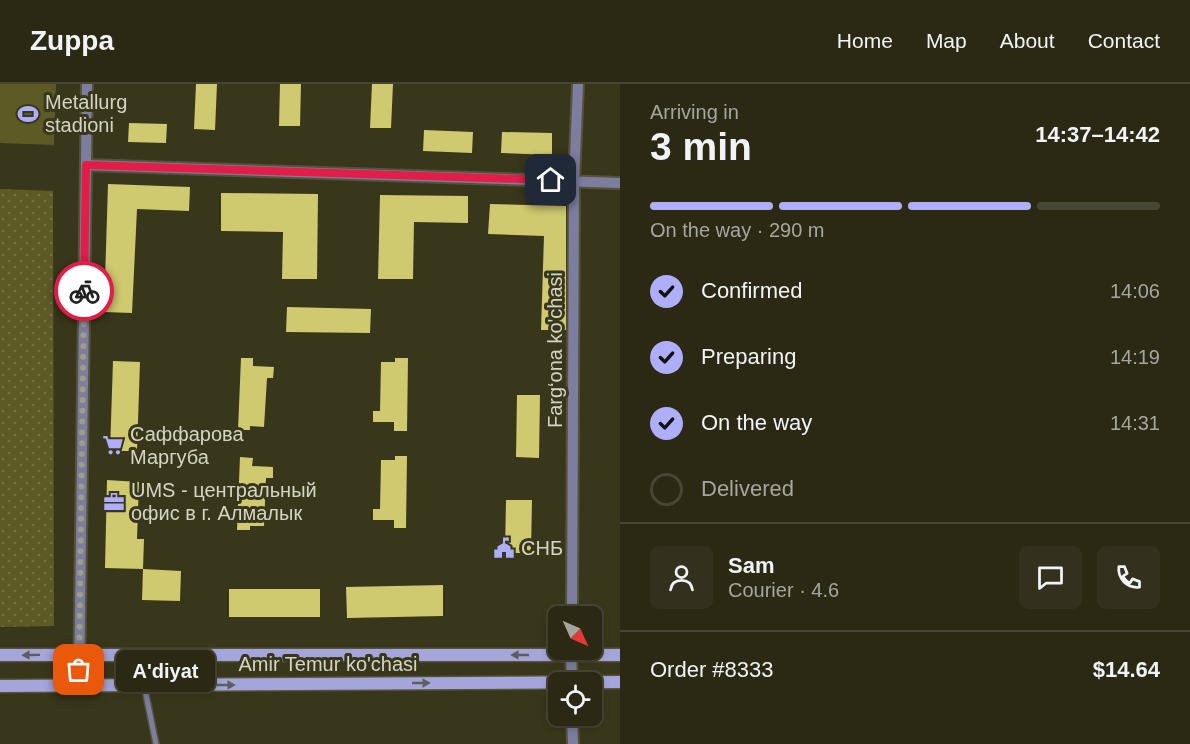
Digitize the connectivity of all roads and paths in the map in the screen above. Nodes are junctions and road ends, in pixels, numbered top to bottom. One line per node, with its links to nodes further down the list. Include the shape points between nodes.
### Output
1 (87, 84): 3 (street)
2 (578, 84): 4 (street, Farg‘ona ko'chasi)
3 (86, 165): 4 (street); 8 (street)
4 (574, 181): 5 (street); 6 (street, Farg‘ona ko'chasi)
5 (620, 183)
6 (572, 606)
7 (548, 652): 8 (main road, Amir Temur ko'chasi, one-way to 8)
8 (79, 654): 10 (main road, Amir Temur ko'chasi, one-way to 10); 17 (street)
9 (602, 654): 11 (main road, Amir Temur ko'chasi)
10 (0, 655)
11 (620, 655)
12 (602, 681): 13 (main road, Amir Temur ko'chasi)
13 (620, 681)
14 (548, 682): 15 (main road, Amir Temur ko'chasi, one-way to 14)
15 (144, 685): 17 (main road, Amir Temur ko'chasi); 19 (lane)
16 (0, 686): 17 (main road, Amir Temur ko'chasi)
17 (79, 686)
18 (572, 726): 20 (street)
19 (156, 744)
20 (573, 744)

